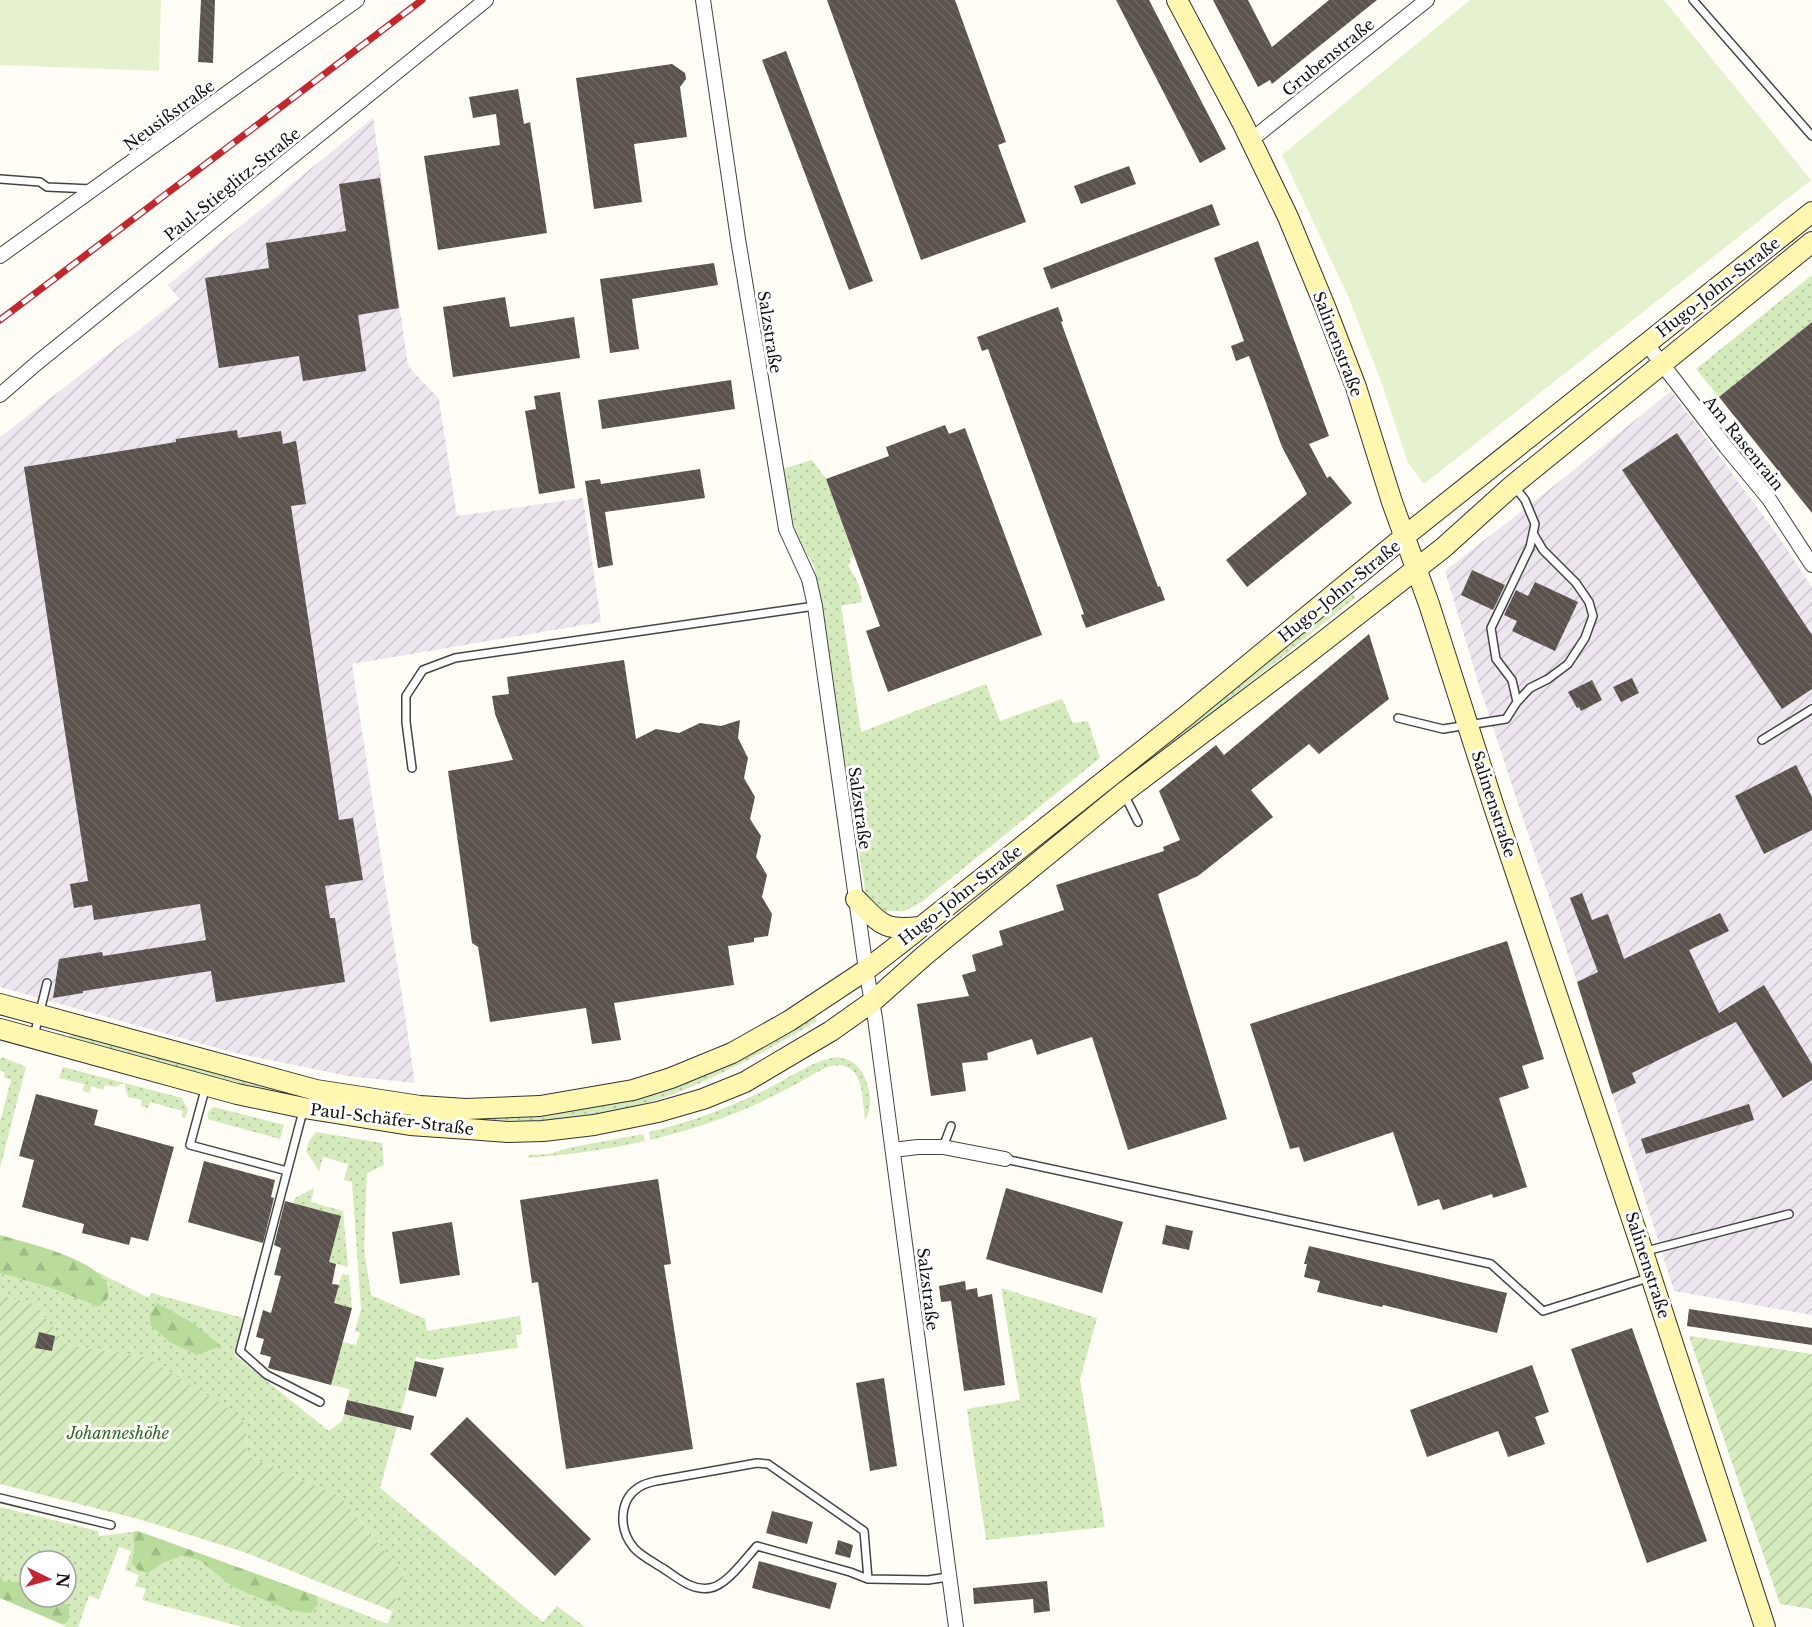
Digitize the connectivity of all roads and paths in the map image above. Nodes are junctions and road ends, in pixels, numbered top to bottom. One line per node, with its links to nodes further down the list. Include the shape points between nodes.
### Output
1 (357, 0): 10 (street, Neusißstraße)
2 (486, 0): 16 (street, Paul-Stieglitz-Straße)
3 (703, 0): 22 (street, Salzstraße, via 735,240 786,529 809,579)
4 (1177, 0): 8 (main road, Salinenstraße)
5 (1426, 0): 8 (street, Grubenstraße)
6 (1693, 0): 7 (lane)
7 (1812, 136)
8 (1251, 140): 19 (main road, Salinenstraße, via 1326,309)
9 (0, 179): 10 (lane)
10 (94, 189): 13 (street, Neusißstraße)
11 (1812, 212): 14 (main road, Hugo-John-Straße)
12 (1812, 242): 15 (main road, Hugo-John-Straße)
13 (0, 256)
14 (1646, 343): 15 (street, Am Rasenrain); 19 (main road, Hugo-John-Straße)
15 (1662, 364): 17 (main road, Hugo-John-Straße); 20 (street, Am Rasenrain, via 1769,499)
16 (0, 395)
17 (1513, 485): 18 (lane, via 1525,500 1535,524); 21 (main road, Hugo-John-Straße)
18 (1533, 533): 23 (lane, via 1491,628 1496,659 1512,680); 23 (lane, via 1559,569 1576,583 1593,616 1585,638 1568,664 1530,688)
19 (1406, 536): 21 (main road, Salinenstraße); 32 (main road, Hugo-John-Straße)
20 (1812, 565)
21 (1417, 568): 26 (main road, Salinenstraße); 29 (main road, Hugo-John-Straße)
22 (815, 606): 28 (lane, via 455,658 423,670 406,696); 31 (street, Salzstraße)
23 (1517, 702): 26 (lane, via 1506,718)
24 (1812, 709): 27 (lane)
25 (1398, 718): 26 (lane, via 1443,729)
26 (1468, 725): 48 (main road, Salinenstraße)
27 (1762, 740)
28 (412, 768)
29 (1123, 793): 30 (lane); 35 (main road, Hugo-John-Straße)
30 (1138, 822)
31 (856, 898): 32 (main road, via 880,923 898,929); 33 (street, Salzstraße)
32 (920, 927): 33 (main road, Hugo-John-Straße)
33 (866, 970): 35 (street, Salzstraße); 37 (main road, Paul-Schäfer-Straße, via 732,1053 633,1090 540,1106 420,1106 316,1090)
34 (47, 983): 37 (lane)
35 (872, 1002): 41 (main road, Paul-Schäfer-Straße, via 745,1082 703,1100 594,1125 508,1132 410,1125); 44 (street, Salzstraße)
36 (0, 1004): 37 (main road, Paul-Schäfer-Straße)
37 (40, 1014): 39 (lane)
38 (0, 1029): 39 (main road, Paul-Schäfer-Straße)
39 (34, 1039): 40 (main road, Paul-Schäfer-Straße)
40 (206, 1086): 41 (main road, Paul-Schäfer-Straße); 46 (lane, via 190,1145)
41 (304, 1108): 46 (lane)
42 (951, 1126): 43 (lane)
43 (944, 1146): 44 (street); 45 (street)
44 (893, 1150): 53 (street, Salzstraße)
45 (1005, 1159): 49 (lane, via 1491,1264 1543,1311)
46 (287, 1171): 50 (lane, via 240,1351 267,1375)
47 (1789, 1214): 48 (lane)
48 (1643, 1252): 49 (main road, Salinenstraße)
49 (1651, 1277): 56 (main road, Salinenstraße)
50 (320, 1402)
51 (0, 1498): 52 (lane)
52 (111, 1525)
53 (948, 1577): 54 (lane); 55 (street, Salzstraße)
54 (868, 1579): 54 (lane, via 758,1546 722,1584 697,1588 635,1549 623,1532 622,1514 628,1498 641,1485 768,1464 864,1531)
55 (956, 1627)
56 (1765, 1627)

